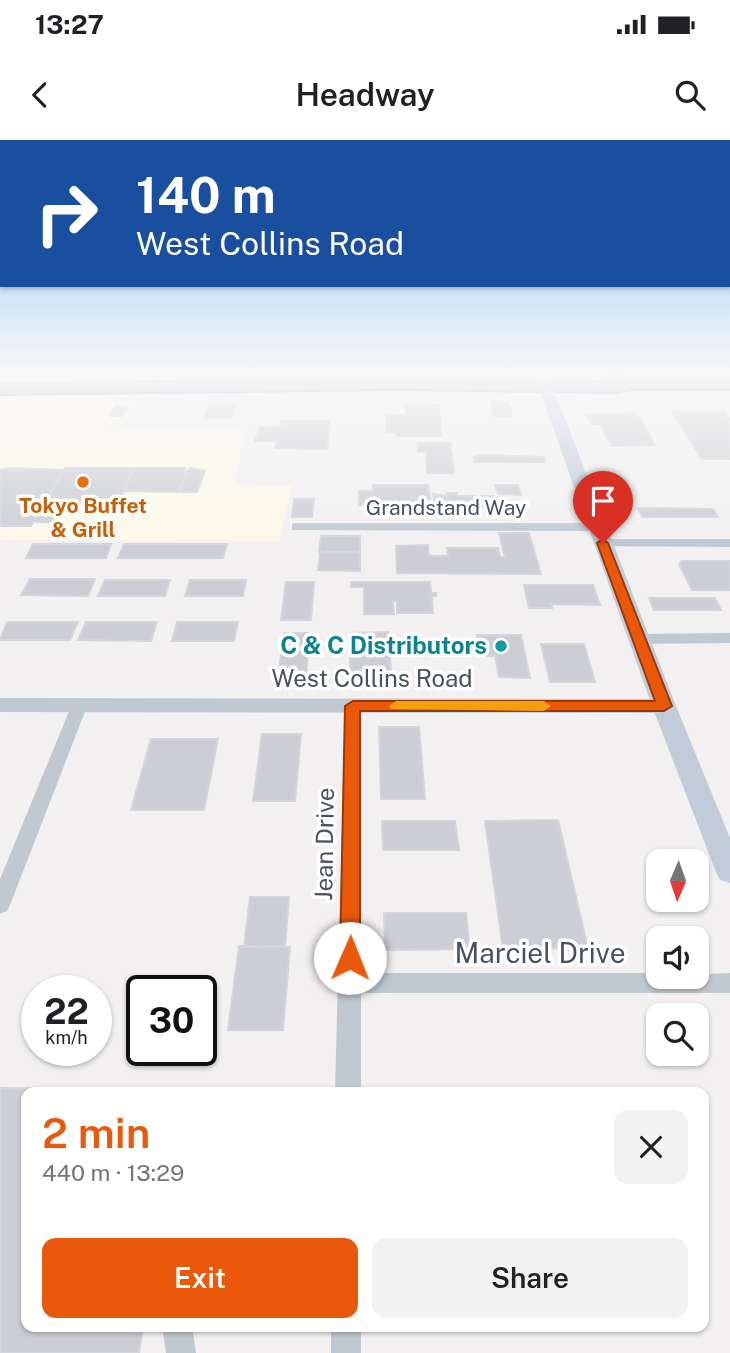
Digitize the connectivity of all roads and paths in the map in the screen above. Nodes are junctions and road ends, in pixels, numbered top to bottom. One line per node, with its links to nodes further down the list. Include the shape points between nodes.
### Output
1 (561, 430): 3 (main road)
2 (296, 527): 3 (street, Grandstand Way)
3 (600, 535): 4 (street, Grandstand Way); 6 (main road)
4 (730, 542)
5 (730, 638): 6 (street)
6 (638, 639): 10 (main road)
7 (80, 704): 8 (street, West Collins Road); 9 (street, West Collins Road); 12 (street)
8 (0, 705)
9 (353, 706): 10 (street, West Collins Road); 13 (street, Jean Drive)
10 (664, 706): 11 (main road)
11 (730, 872)
12 (0, 905)
13 (350, 982): 14 (street, Marciel Drive); 15 (street, Jean Drive)
14 (730, 983)
15 (348, 1087)
16 (178, 1332): 18 (street)
17 (346, 1332): 19 (street)
18 (181, 1353)
19 (346, 1353)

